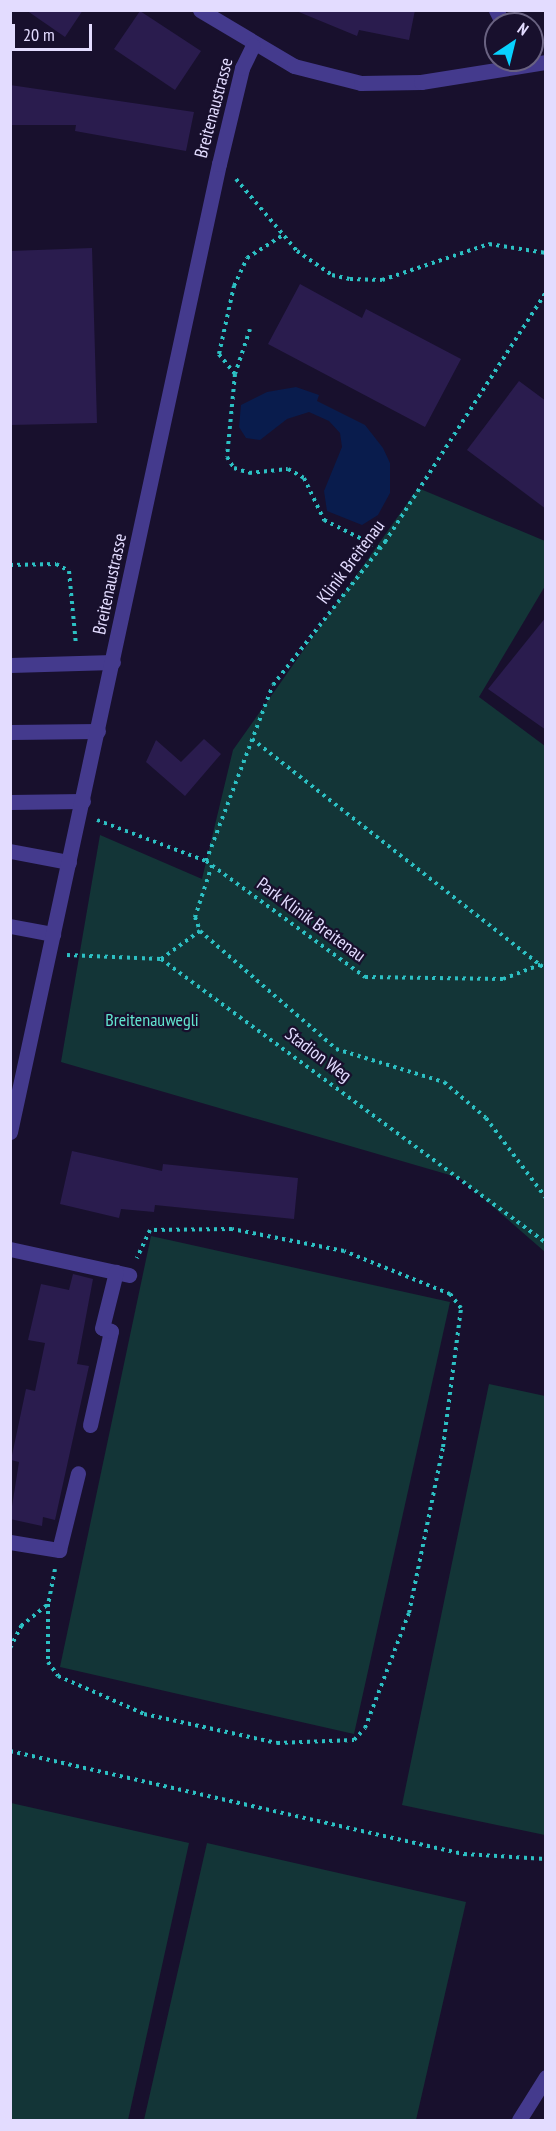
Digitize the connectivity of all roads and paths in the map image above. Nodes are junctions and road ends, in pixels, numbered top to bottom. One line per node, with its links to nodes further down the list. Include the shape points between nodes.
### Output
1 (200, 10): 2 (street)
2 (253, 45): 3 (street, via 294,66 361,83 421,82); 4 (street, Breitenaustrasse, via 242,68)
3 (484, 69)
4 (219, 164): 5 (path, via 246,188); 13 (street, Breitenaustrasse)
5 (283, 235): 6 (path, via 316,266 350,279 382,280 489,244); 9 (path, via 247,258 234,286 219,354)
6 (546, 254)
7 (546, 292): 10 (path, Klinik Breitenau)
8 (250, 329): 9 (path)
9 (235, 374): 10 (path, via 224,443 234,468 288,470 304,478 324,520)
10 (380, 548): 17 (path, Klinik Breitenau, via 273,685)
11 (10, 566): 12 (path, via 56,564 69,571)
12 (77, 661): 13 (street); 14 (street)
13 (113, 662): 15 (street, Breitenaustrasse)
14 (10, 665)
15 (98, 731): 16 (street); 19 (street, Breitenaustrasse)
16 (10, 732)
17 (252, 740): 21 (path, Klinik Breitenau); 29 (path)
18 (10, 802): 19 (street)
19 (81, 807): 21 (path, Park Klinik Breitenau); 22 (street, Breitenaustrasse)
20 (10, 851): 22 (street)
21 (206, 861): 23 (path, Park Klinik Breitenau)
22 (69, 862): 26 (street, Breitenaustrasse)
23 (212, 865): 25 (path, via 195,917); 29 (path, Park Klinik Breitenau, via 365,977 504,980)
24 (10, 926): 26 (street)
25 (200, 931): 28 (path); 32 (path, via 336,1049 444,1082 486,1118)
26 (53, 934): 27 (street, Breitenaustrasse)
27 (49, 955): 28 (path); 31 (street, Breitenaustrasse)
28 (161, 959): 33 (path, Stadion Weg)
29 (540, 965): 30 (path)
30 (546, 969)
31 (10, 1132)
32 (546, 1198)
33 (546, 1242)
34 (10, 1249): 35 (street)
35 (123, 1273): 36 (street, via 102,1328 111,1331); 40 (path, via 150,1230 232,1229 344,1251 450,1294 461,1308 443,1447 409,1613 364,1728 354,1740 277,1743 144,1714 58,1676 48,1662)
36 (90, 1425)
37 (78, 1473): 39 (street)
38 (10, 1542): 39 (street)
39 (59, 1550): 40 (path)
40 (48, 1604): 41 (path, via 21,1626)
41 (10, 1648)
42 (10, 1751): 43 (path, via 464,1854)
43 (546, 1859)
44 (546, 2077): 45 (street)
45 (519, 2121)

